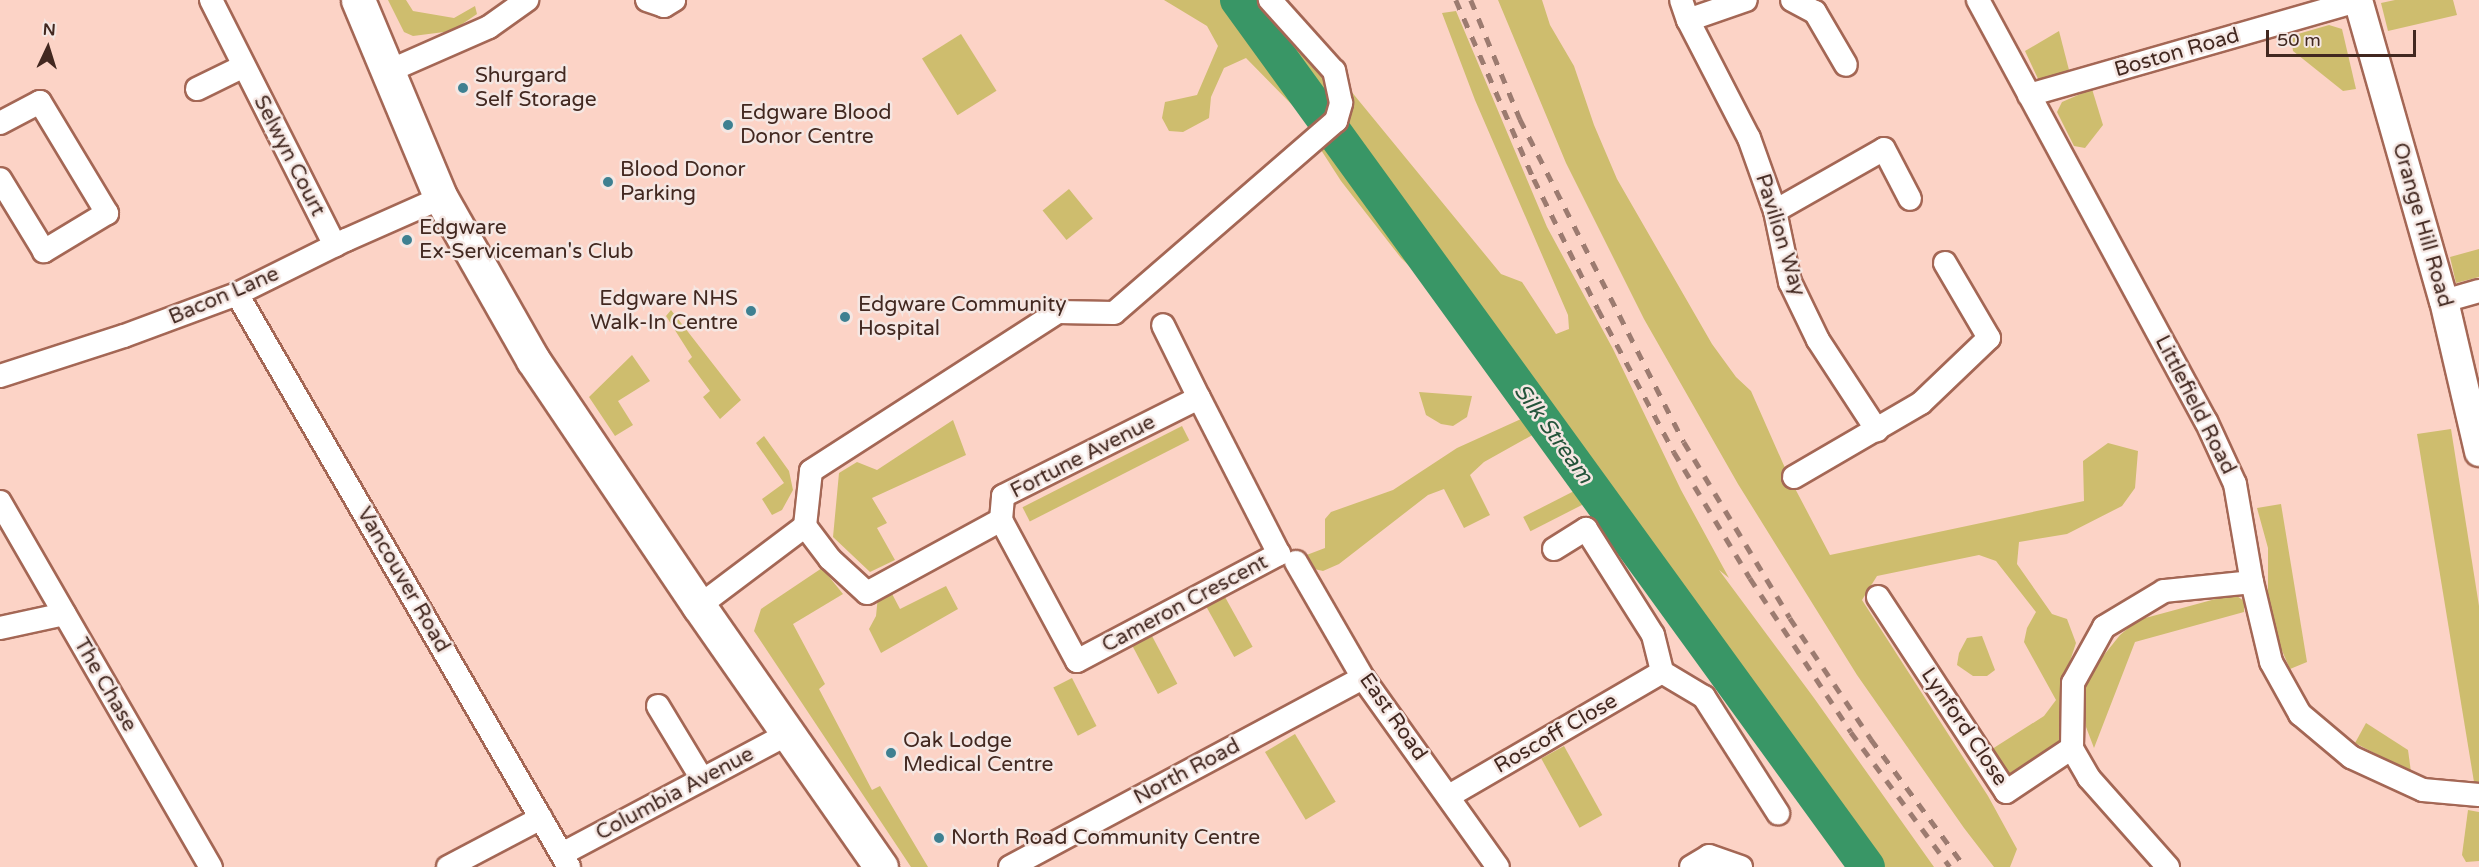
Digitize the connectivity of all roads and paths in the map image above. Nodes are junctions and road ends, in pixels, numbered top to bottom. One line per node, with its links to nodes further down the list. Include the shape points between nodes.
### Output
1 (211, 0): 13 (street, Selwyn Court)
2 (358, 0): 14 (main road)
3 (527, 0): 14 (street, via 489,27)
4 (646, 0): 5 (street, via 664,6)
5 (674, 0)
6 (1270, 0): 35 (street, via 1334,71 1341,104 1329,128 1114,313 1058,312 811,471)
7 (1746, 0): 11 (street)
8 (1792, 0): 12 (street, via 1815,12)
9 (1978, 0): 16 (street, Littlefield Road)
10 (2359, 0): 16 (street, Boston Road); 26 (street, Orange Hill Road)
11 (1684, 10): 21 (street, Pavilion Way, via 1749,138)
12 (1846, 65)
13 (244, 66): 15 (street); 22 (street, Selwyn Court)
14 (389, 71): 19 (main road)
15 (197, 89)
16 (2030, 95): 38 (street, Littlefield Road, via 2206,421 2235,484)
17 (2, 117): 18 (street, via 40,102 107,213 44,251)
18 (0, 179)
19 (441, 198): 22 (street, Bacon Lane); 40 (main road, via 543,376)
20 (1910, 199): 21 (street, via 1884,148)
21 (1775, 211): 30 (street, Pavilion Way, via 1790,282 1818,340)
22 (334, 246): 25 (street, Bacon Lane)
23 (1945, 264): 30 (street, via 1989,338 1921,404)
24 (2479, 291): 26 (street)
25 (237, 294): 28 (street, Bacon Lane); 52 (street, Vancouver Road)
26 (2444, 301): 31 (street, Orange Hill Road)
27 (1163, 325): 29 (street)
28 (0, 376)
29 (1199, 398): 34 (street, Fortune Avenue, via 1004,496); 34 (street, Cameron Crescent, via 1279,554 1077,661)
30 (1877, 430): 32 (street)
31 (2479, 452)
32 (1794, 477)
33 (0, 502): 41 (street, The Chase)
34 (1000, 520): 35 (street, Fortune Avenue, via 867,593 830,559)
35 (805, 526): 40 (street)
36 (1554, 549): 43 (street, via 1586,529 1653,635)
37 (1296, 562): 44 (street, East Road)
38 (2252, 582): 47 (street, via 2164,591 2104,627 2073,683); 49 (street, Littlefield Road, via 2271,663 2300,714 2351,757 2423,789)
39 (1878, 597): 47 (street, Lynford Close, via 2006,792)
40 (699, 606): 46 (main road)
41 (64, 614): 42 (street); 54 (street, The Chase)
42 (0, 628)
43 (1662, 672): 50 (street, Roscoff Close); 51 (street, via 1704,697)
44 (1363, 678): 50 (street, East Road); 57 (street, North Road)
45 (658, 706): 48 (street)
46 (788, 734): 48 (street, Columbia Avenue); 56 (main road)
47 (2072, 748): 61 (street, via 2089,778)
48 (702, 779): 53 (street, Columbia Avenue)
49 (2479, 795)
50 (1449, 796): 58 (street, East Road)
51 (1778, 813)
52 (541, 818): 53 (street, Vancouver Road); 55 (street)
53 (566, 861)
54 (211, 867)
55 (448, 867)
56 (881, 867)
57 (1010, 867)
58 (1498, 867)
59 (1691, 867): 60 (street, via 1709,856)
60 (1741, 867)
61 (2168, 867)

